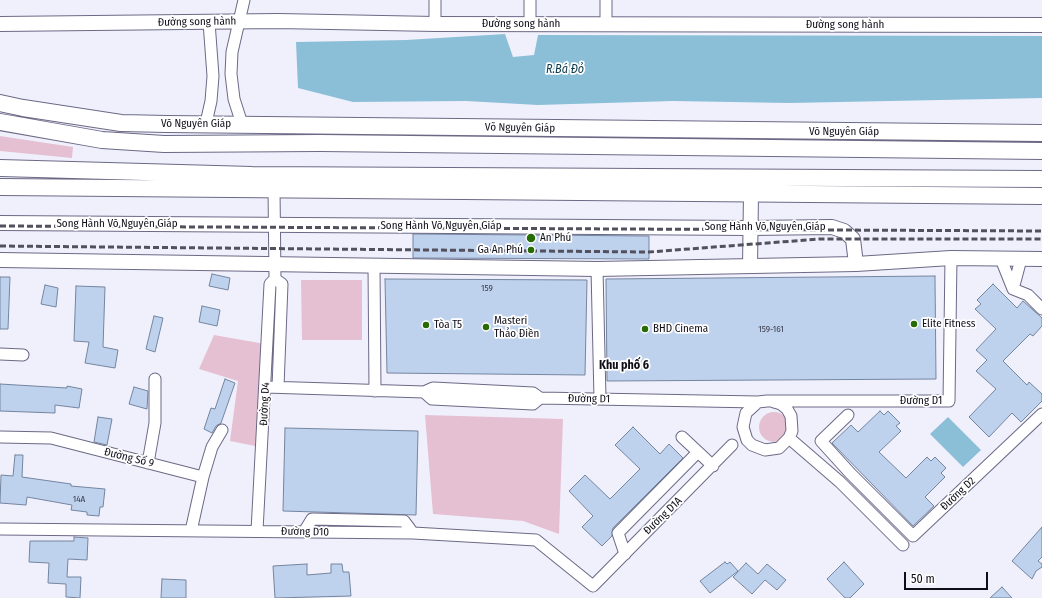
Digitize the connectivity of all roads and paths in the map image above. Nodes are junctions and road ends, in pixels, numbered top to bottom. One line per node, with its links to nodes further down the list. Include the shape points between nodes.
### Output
1 (244, 0): 5 (street)
2 (435, 0): 8 (street)
3 (530, 0): 9 (street)
4 (606, 0): 10 (street)
5 (239, 21): 6 (main road, Đường song hành); 8 (main road, Đường song hành); 15 (street, via 232,52 232,74 234,100)
6 (209, 22): 7 (main road, Đường song hành); 14 (street, via 213,76)
7 (0, 24)
8 (435, 24): 9 (main road, Đường song hành)
9 (530, 24): 10 (main road, Đường song hành)
10 (606, 24): 11 (main road, Đường song hành)
11 (1042, 25)
12 (0, 103): 14 (highway, Võ Nguyên Giáp, via 121,123)
13 (0, 122): 17 (highway, Võ Nguyên Giáp, via 102,140 164,144 320,142)
14 (206, 123): 15 (highway, Võ Nguyên Giáp)
15 (242, 124): 16 (highway, Võ Nguyên Giáp)
16 (1042, 133)
17 (1042, 151)
18 (0, 168): 19 (highway, via 252,175)
19 (1042, 179)
20 (0, 187): 21 (highway)
21 (274, 190): 22 (highway); 25 (street, Đường D4)
22 (751, 194): 23 (highway); 26 (main road)
23 (1042, 196)
24 (0, 223): 25 (main road, Song Hành Võ Nguyên Giáp)
25 (275, 225): 26 (main road, Song Hành Võ Nguyên Giáp); 32 (street, Đường D4)
26 (750, 228): 33 (main road, Song Hành Võ Nguyên Giáp, via 838,228 853,239); 35 (main road)
27 (951, 258): 28 (main road); 33 (main road); 50 (street, Đường D1, via 949,401)
28 (1001, 259): 29 (main road); 38 (street)
29 (1021, 259): 30 (main road); 38 (street)
30 (1042, 259)
31 (0, 260): 32 (main road)
32 (276, 264): 34 (main road); 37 (street, Đường D4)
33 (856, 264): 35 (main road)
34 (374, 266): 36 (main road); 47 (street)
35 (750, 266): 36 (main road)
36 (597, 269): 48 (street)
37 (275, 279): 40 (street, Đường D4, via 270,284); 41 (street, Đường D4, via 282,284)
38 (1013, 289): 39 (street, via 1028,294)
39 (1042, 309)
40 (269, 314): 41 (street); 45 (street, Đường D4)
41 (281, 315): 46 (street, Đường D4)
42 (0, 354): 43 (street)
43 (23, 355)
44 (156, 379): 61 (street, via 155,423)
45 (266, 387): 46 (street, Đường D1); 70 (street, Đường D4)
46 (278, 387): 47 (street, Đường D1)
47 (375, 391): 48 (street, Đường D1, via 424,392 432,399 533,404 540,398)
48 (600, 399): 49 (street, Đường D1)
49 (758, 402): 50 (street); 53 (street, via 751,407)
50 (774, 402): 57 (street, via 781,404 791,416 792,431)
51 (1042, 414): 66 (street, Đường D2, via 913,536)
52 (848, 415): 63 (street, via 821,441)
53 (743, 420): 58 (street, Đường D1A); 59 (street, via 744,434)
54 (222, 430): 64 (street, via 212,447)
55 (0, 437): 61 (street, Đường Số 9, via 51,438)
56 (682, 437): 60 (street)
57 (789, 438): 59 (street, via 779,448 772,450); 65 (street)
58 (732, 445): 59 (street); 62 (street, Đường D1A)
59 (752, 445)
60 (698, 452): 62 (street); 72 (street, via 618,533)
61 (148, 463): 64 (street, Đường Số 9)
62 (713, 466): 72 (street, Đường D1A)
63 (850, 473): 65 (street); 66 (street)
64 (203, 477): 69 (street)
65 (840, 482): 67 (street)
66 (885, 507): 67 (street)
67 (875, 517): 71 (street)
68 (0, 530): 69 (street, Đường D10)
69 (191, 531): 70 (street, Đường D10)
70 (257, 531): 73 (street, Đường D10, via 413,533 536,540)
71 (903, 545)
72 (625, 554): 73 (street, Đường D1A)
73 (594, 586)

